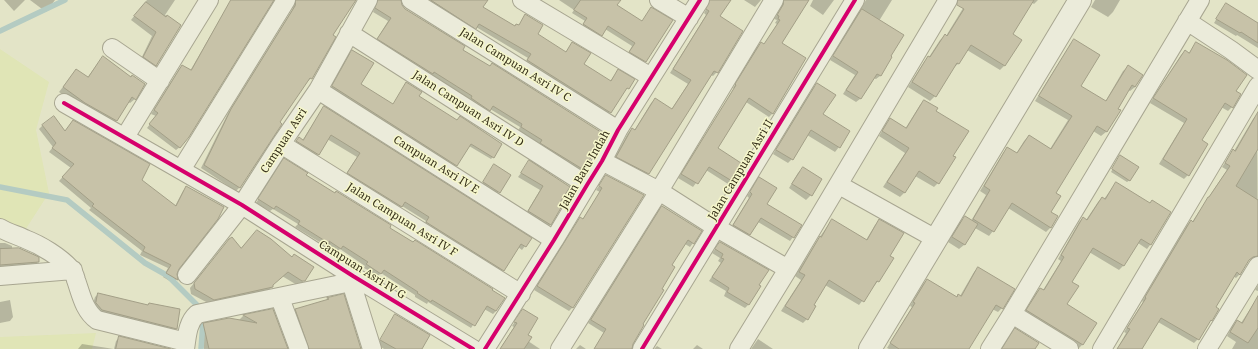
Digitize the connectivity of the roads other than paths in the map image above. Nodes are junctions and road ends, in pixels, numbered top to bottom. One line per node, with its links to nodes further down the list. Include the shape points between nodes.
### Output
1 (209, 0): 19 (street)
2 (286, 0): 27 (street)
3 (368, 0): 15 (street, Campuan Asri)
4 (412, 0): 23 (street, Jalan Campuan Asri IV C)
5 (522, 0): 18 (street)
6 (659, 0): 13 (street)
7 (700, 0): 13 (street, Jalan Baru Indah)
8 (774, 0): 30 (street)
9 (855, 0): 33 (street, Jalan Campuan Asri II)
10 (948, 0): 29 (street)
11 (1080, 0): 34 (street)
12 (1200, 0): 14 (street)
13 (689, 18): 18 (street, Jalan Baru Indah)
14 (1187, 21): 17 (street); 44 (street)
15 (349, 33): 21 (street, Campuan Asri); 28 (street, Jalan Campuan Asri IV D)
16 (112, 48): 19 (street)
17 (1258, 70)
18 (651, 77): 23 (street, Jalan Baru Indah)
19 (160, 81): 24 (street)
20 (1258, 86): 56 (street)
21 (318, 90): 25 (street, Campuan Asri); 35 (street, Campuan Asri IV E)
22 (64, 102): 24 (street, Campuan Asri IV G)
23 (618, 130): 26 (street, Jalan Baru Indah)
24 (125, 137): 27 (street, Campuan Asri IV G)
25 (282, 145): 31 (street, Campuan Asri); 42 (street, Jalan Campuan Asri IV F)
26 (602, 161): 28 (street, Jalan Baru Indah); 30 (street)
27 (181, 170): 31 (street, Campuan Asri IV G)
28 (587, 184): 35 (street, Jalan Baru Indah)
29 (839, 185): 34 (street); 38 (street)
30 (659, 191): 33 (street); 50 (street)
31 (242, 205): 39 (street, Campuan Asri); 41 (street, Campuan Asri IV G)
32 (0, 228): 37 (street, via 57,256)
33 (717, 228): 38 (street); 51 (street, Jalan Campuan Asri II)
34 (936, 239): 53 (street)
35 (554, 240): 42 (street, Jalan Baru Indah)
36 (1258, 266): 57 (street)
37 (73, 270): 40 (street); 45 (street, via 91,316)
38 (788, 270): 52 (street)
39 (187, 275)
40 (0, 276)
41 (352, 279): 43 (street); 47 (street); 48 (street, Campuan Asri IV G)
42 (520, 294): 49 (street, Jalan Baru Indah)
43 (280, 298): 45 (street, via 197,314 190,323); 46 (street)
44 (1012, 314): 54 (street); 55 (street)
45 (185, 346)
46 (299, 349)
47 (372, 349)
48 (473, 349)
49 (485, 349)
50 (560, 349)
51 (642, 349)
52 (739, 349)
53 (870, 349)
54 (990, 349)
55 (1069, 349)
56 (1102, 349)
57 (1207, 349)

